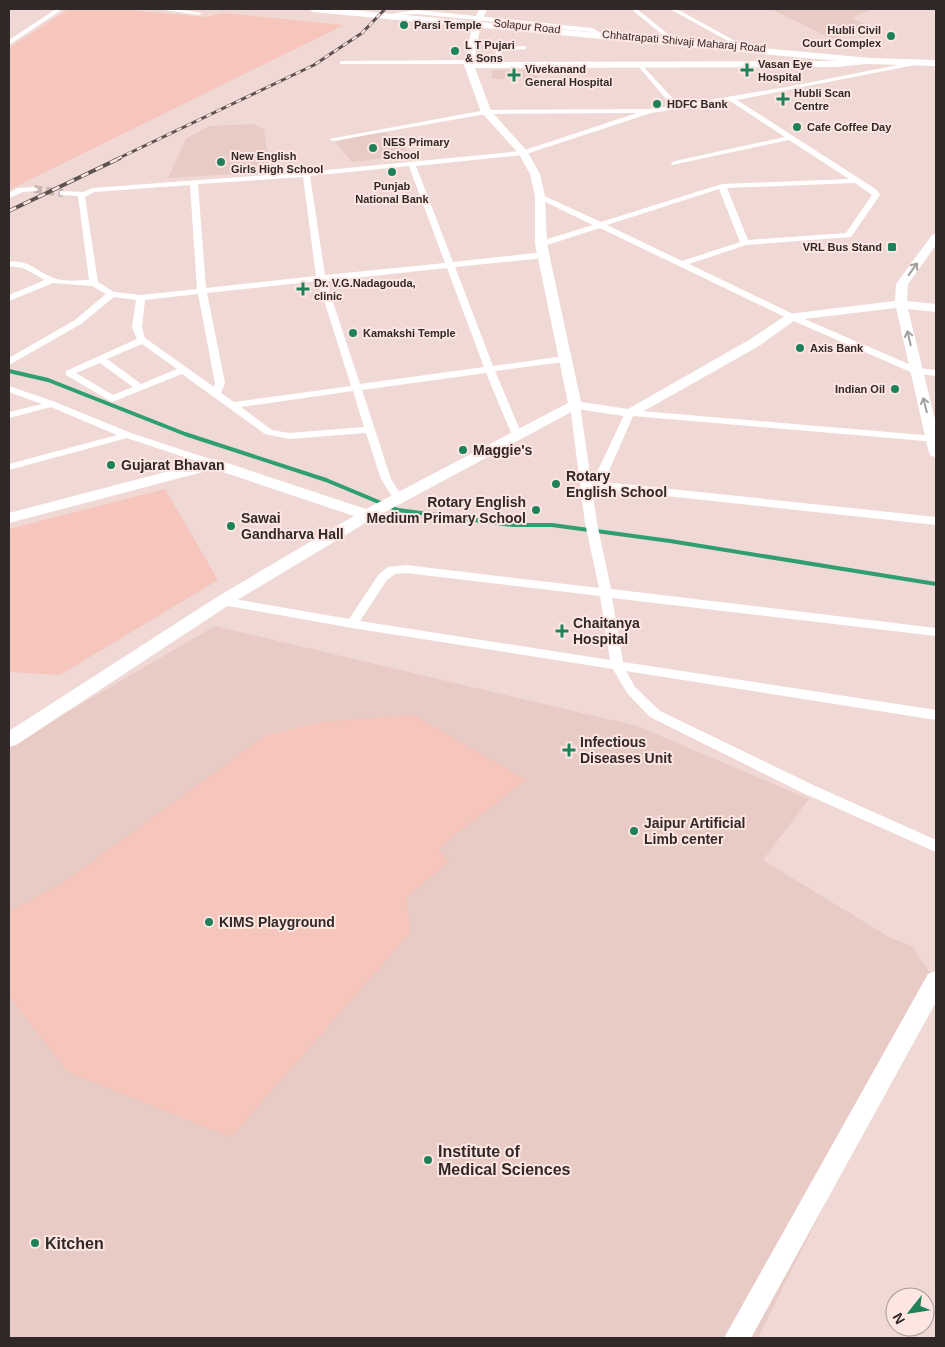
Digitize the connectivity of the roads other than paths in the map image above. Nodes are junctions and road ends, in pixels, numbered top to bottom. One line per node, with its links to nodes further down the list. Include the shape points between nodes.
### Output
1 (60, 9): 13 (street)
2 (160, 9): 8 (street)
3 (313, 9): 7 (main road)
4 (483, 9): 10 (street)
5 (634, 9): 12 (street)
6 (673, 9): 14 (street)
7 (358, 11): 9 (main road)
8 (198, 12)
9 (394, 14): 10 (street, via 400,19); 11 (main road)
10 (477, 22): 11 (street, via 581,36); 21 (street)
11 (596, 34): 12 (main road, Chhatrapati Shivaji Maharaj Road); 16 (main road)
12 (671, 39): 14 (main road, Chhatrapati Shivaji Maharaj Road)
13 (9, 43)
14 (741, 46): 17 (main road, Chhatrapati Shivaji Maharaj Road)
15 (524, 48): 22 (street, via 499,49)
16 (866, 61): 17 (main road); 23 (street)
17 (882, 61): 19 (main road)
18 (936, 61): 19 (main road)
19 (923, 62): 24 (street)
20 (342, 63): 21 (street)
21 (469, 64): 22 (street); 27 (street)
22 (496, 65): 23 (street)
23 (640, 65): 25 (street)
24 (733, 100): 25 (street); 28 (street)
25 (677, 108): 26 (street)
26 (650, 111): 27 (street); 30 (street)
27 (486, 112): 29 (street); 30 (street)
28 (789, 138): 31 (street); 34 (street)
29 (332, 139)
30 (523, 153): 32 (street); 41 (street, via 535,174)
31 (675, 163)
32 (412, 164): 33 (street); 48 (street)
33 (306, 174): 35 (street); 49 (street)
34 (856, 181): 36 (street); 44 (street, via 876,195 848,235)
35 (194, 183): 39 (street, via 93,190); 52 (street)
36 (722, 186): 42 (street); 44 (street)
37 (34, 189): 40 (street, via 20,190)
38 (63, 193): 39 (street)
39 (84, 194): 51 (street)
40 (9, 196)
41 (540, 196): 42 (street); 45 (street)
42 (601, 224): 45 (street); 46 (street)
43 (936, 236): 56 (street, one-way to 43, via 902,284)
44 (745, 243): 46 (street)
45 (543, 249): 48 (street); 61 (street)
46 (684, 263): 58 (street)
47 (9, 264): 50 (street, via 25,265)
48 (451, 264): 49 (street); 63 (street)
49 (321, 278): 52 (street); 69 (street)
50 (52, 281): 51 (street); 54 (street)
51 (94, 283): 53 (street)
52 (202, 291): 55 (street); 70 (street, via 220,383)
53 (112, 294): 55 (street); 62 (street, via 78,322)
54 (9, 298)
55 (141, 298): 59 (street, via 137,327)
56 (901, 304): 57 (street); 58 (street); 65 (street, one-way to 56)
57 (936, 308)
58 (792, 317): 65 (street); 74 (street, via 754,343)
59 (143, 340): 60 (street); 64 (street)
60 (101, 359): 67 (street); 67 (street, via 69,373 112,399)
61 (564, 359): 63 (street); 72 (street)
62 (9, 362)
63 (488, 369): 69 (street); 77 (street)
64 (183, 370): 67 (street); 70 (street)
65 (916, 371): 66 (street); 79 (street, one-way to 65)
66 (936, 372)
67 (140, 388)
68 (9, 389): 71 (street)
69 (358, 389): 73 (street); 76 (street)
70 (217, 392): 73 (street)
71 (52, 404): 75 (street); 78 (street)
72 (575, 404): 74 (street); 77 (street); 82 (street)
73 (233, 406): 76 (street, via 279,436)
74 (630, 413): 79 (street); 82 (street)
75 (9, 415)
76 (370, 430): 83 (street)
77 (517, 435): 83 (street)
78 (127, 436): 80 (street); 81 (street)
79 (935, 444)
80 (215, 464): 84 (street); 85 (street)
81 (9, 467)
82 (592, 485): 86 (street); 87 (street, via 591,523)
83 (396, 499): 84 (street)
84 (370, 513): 88 (street)
85 (9, 518)
86 (936, 521)
87 (606, 594): 89 (street, via 406,569 392,570); 90 (street); 91 (street)
88 (223, 601): 89 (street); 93 (street)
89 (352, 624): 91 (street)
90 (936, 632)
91 (617, 666): 92 (street); 94 (street, via 630,690 654,714 808,789)
92 (936, 715)
93 (9, 740)
94 (936, 846)
95 (936, 981): 96 (street)
96 (737, 1338)

